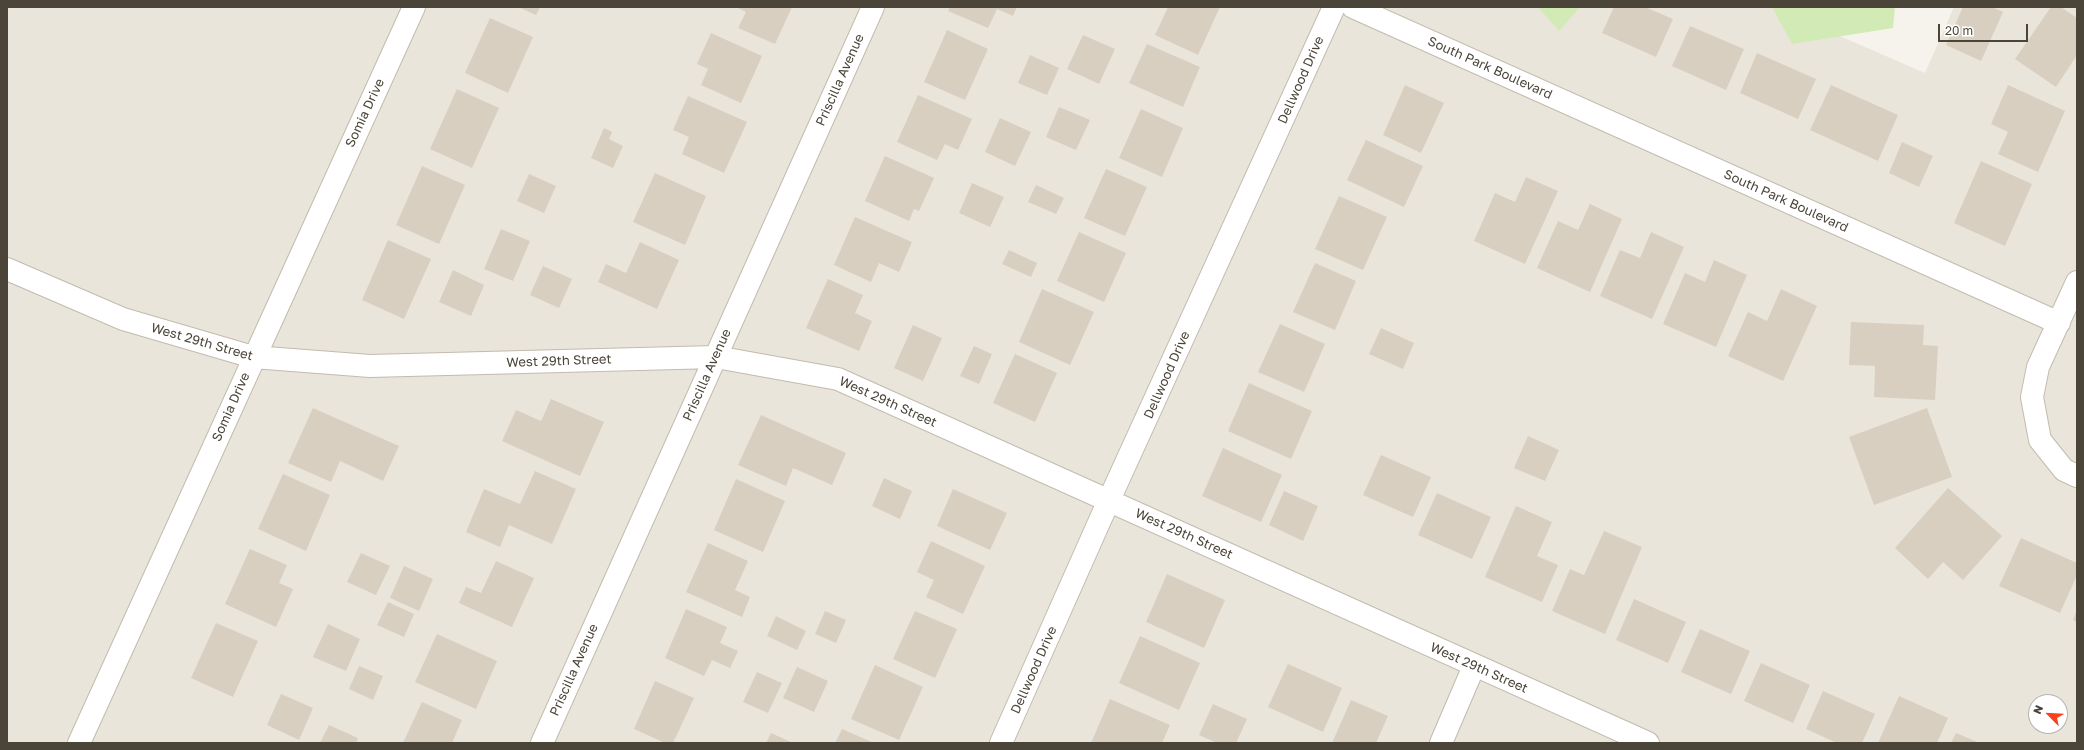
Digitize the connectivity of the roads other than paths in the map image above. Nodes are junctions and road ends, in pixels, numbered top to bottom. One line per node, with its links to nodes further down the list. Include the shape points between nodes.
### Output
1 (414, 7): 9 (street, Somia Drive)
2 (873, 7): 8 (street, Priscilla Avenue)
3 (1334, 7): 11 (street, Dellwood Drive)
4 (1353, 7): 7 (street, South Park Boulevard)
5 (7, 269): 9 (street, West 29th Street, via 123,319)
6 (2077, 282): 7 (street)
7 (2059, 323): 10 (street, via 2038,367 2032,397 2040,440 2064,470)
8 (716, 356): 9 (street, West 29th Street, via 370,366); 11 (street, West 29th Street, via 838,380); 14 (street, Priscilla Avenue)
9 (253, 357): 13 (street, Somia Drive)
10 (2077, 476)
11 (1109, 500): 12 (street, West 29th Street); 15 (street, Dellwood Drive)
12 (1474, 666): 16 (street); 17 (street, West 29th Street)
13 (79, 743)
14 (542, 743)
15 (1001, 743)
16 (1441, 743)
17 (1648, 743)

